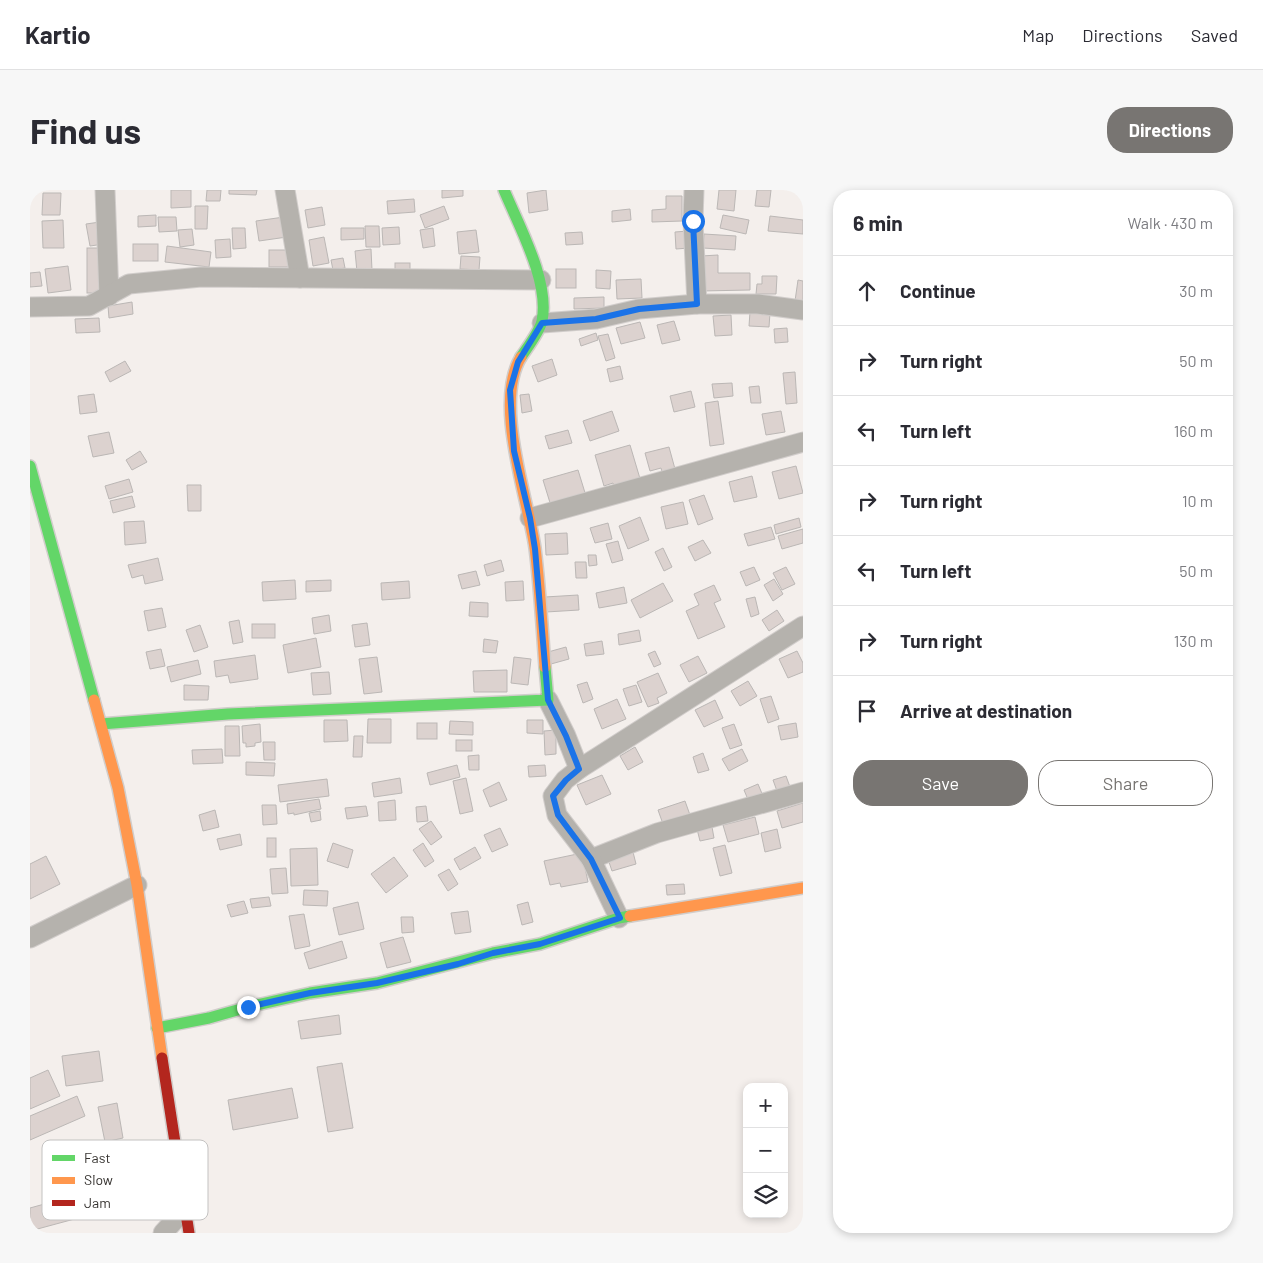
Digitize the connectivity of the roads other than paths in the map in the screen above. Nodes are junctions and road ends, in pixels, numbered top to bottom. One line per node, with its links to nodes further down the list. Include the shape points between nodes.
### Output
1 (104, 190): 7 (street)
2 (285, 190): 5 (street)
3 (504, 190): 6 (street)
4 (694, 190): 8 (street)
5 (300, 278): 6 (street); 7 (street, via 201,277 129,284)
6 (540, 280): 11 (street, via 544,301)
7 (110, 296): 9 (street, via 89,306)
8 (697, 304): 10 (street, via 758,304); 11 (street, via 639,309 596,319)
9 (30, 307)
10 (803, 310)
11 (542, 323): 14 (street, via 518,362 510,390 514,451)
12 (803, 442): 14 (street)
13 (30, 466): 17 (street)
14 (530, 518): 16 (street)
15 (803, 626): 18 (street)
16 (548, 700): 17 (street, via 228,714); 18 (street)
17 (100, 724): 21 (street, via 118,788)
18 (579, 769): 20 (street, via 553,796 558,815)
19 (803, 792): 20 (street, via 657,833)
20 (591, 859): 23 (street)
21 (137, 886): 24 (street); 25 (street)
22 (803, 888): 23 (street)
23 (620, 918): 25 (street, via 540,944 458,964)
24 (30, 938)
25 (157, 1028): 26 (street)
26 (174, 1140)
27 (175, 1220): 29 (street)
28 (187, 1220): 30 (street)
29 (163, 1233)
30 (189, 1233)

